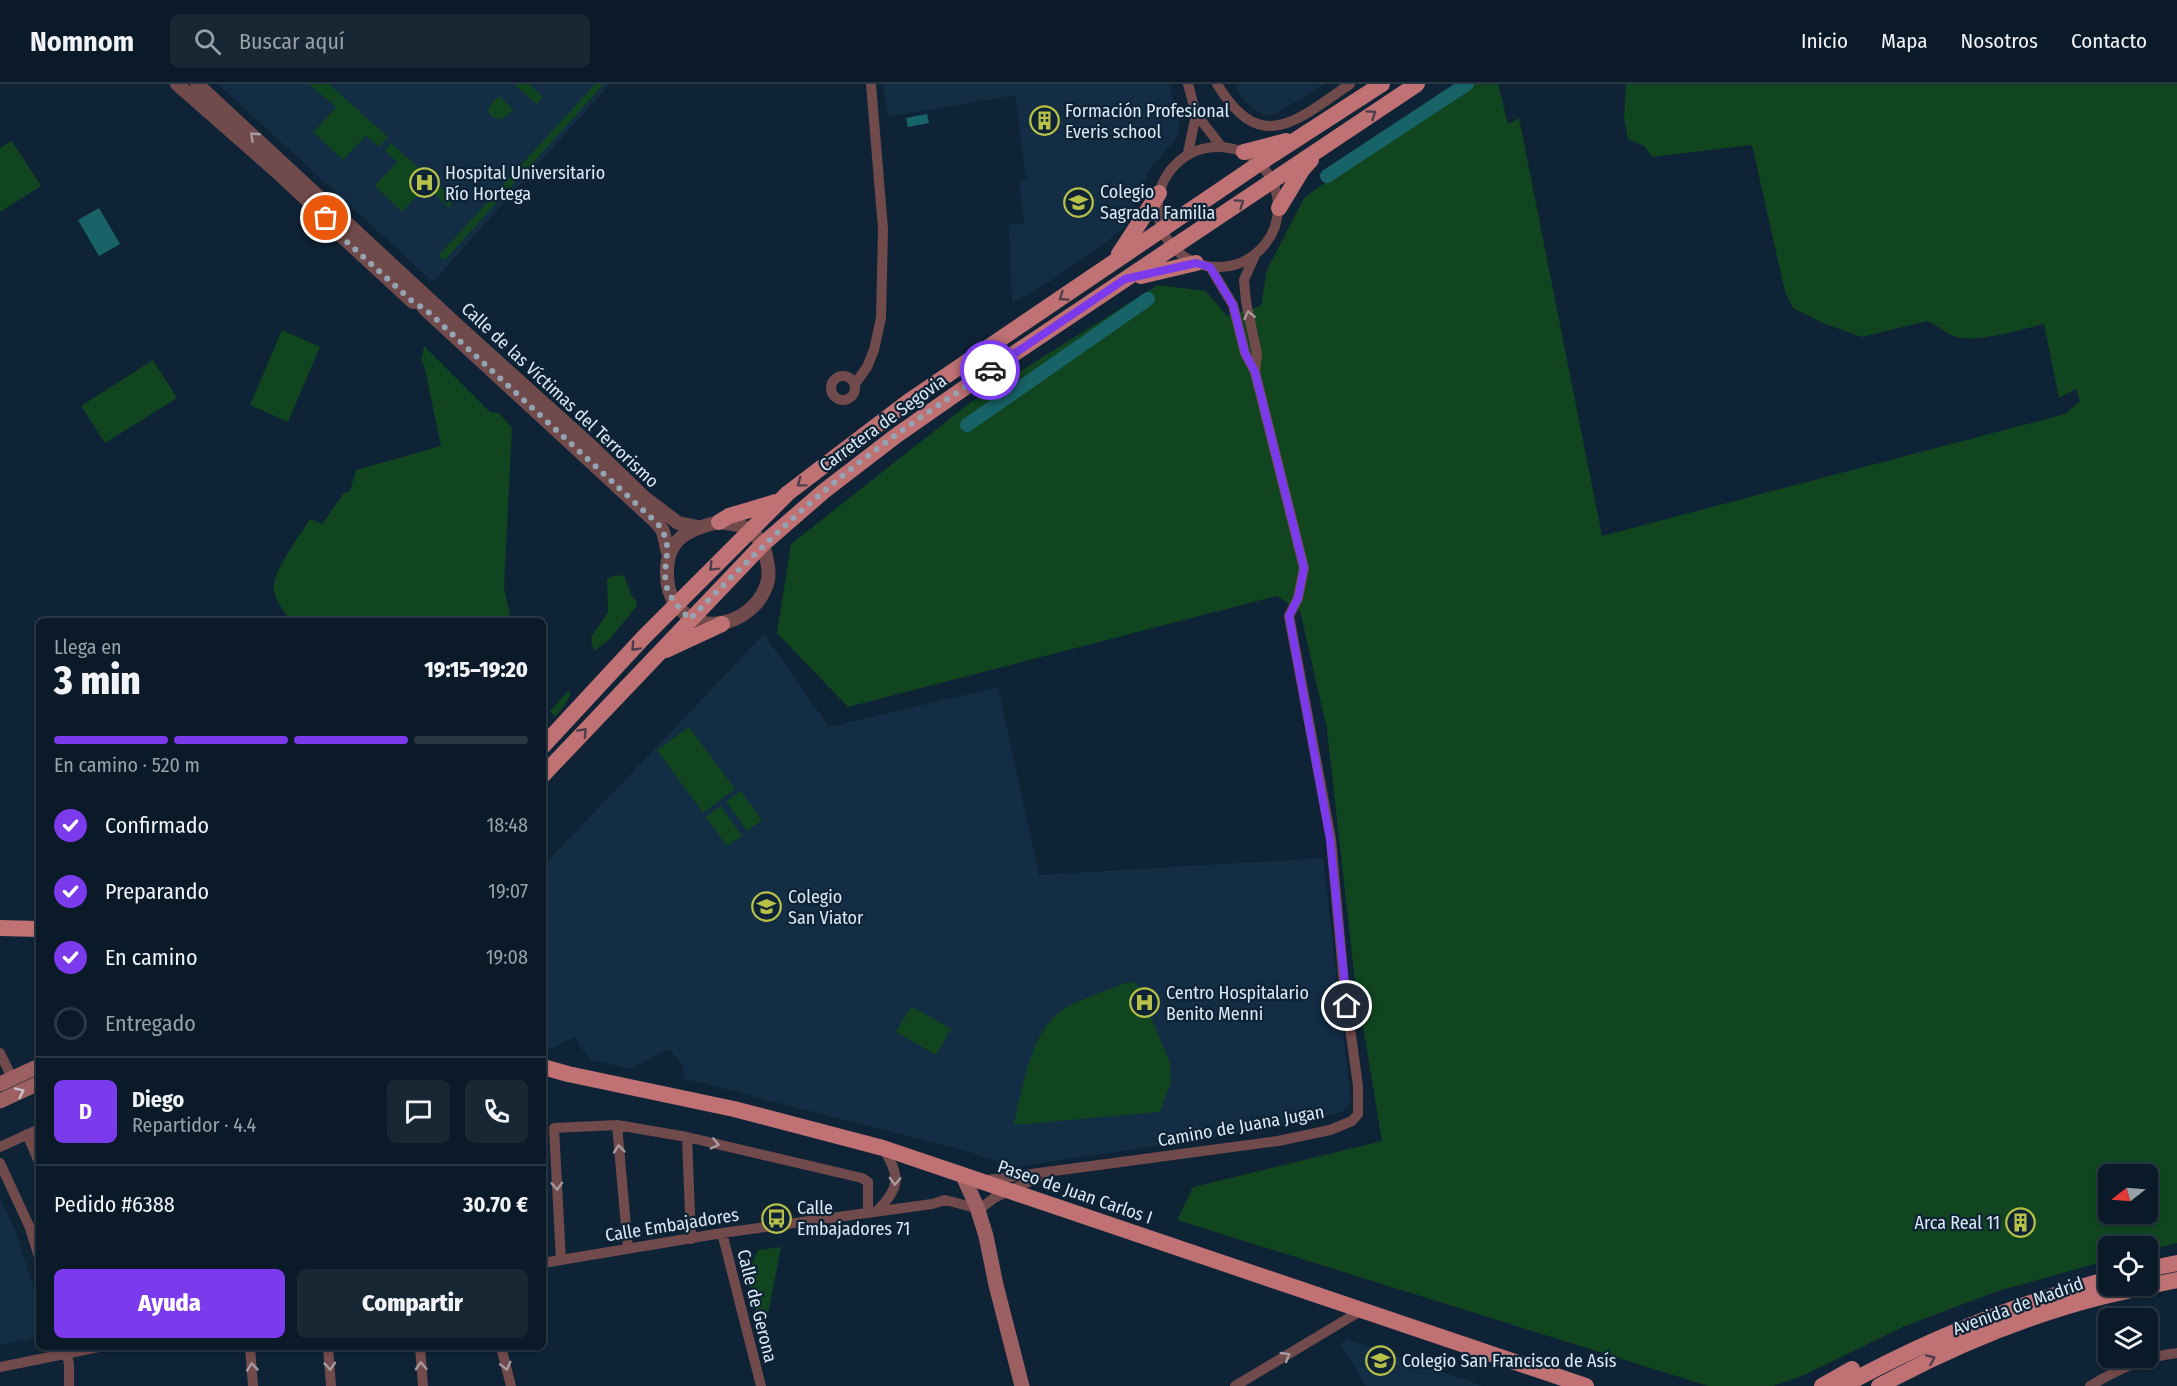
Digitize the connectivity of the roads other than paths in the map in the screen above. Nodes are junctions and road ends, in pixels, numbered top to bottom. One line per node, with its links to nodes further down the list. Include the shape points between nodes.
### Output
1 (177, 84): 21 (street, Calle de las Víctimas del Terrorismo)
2 (197, 84): 27 (street, Calle de las Víctimas del Terrorismo, one-way to 2)
3 (871, 84): 31 (street, via 883,229 881,318 867,367)
4 (1188, 84): 11 (street)
5 (1217, 84): 10 (street)
6 (1223, 84): 10 (street)
7 (1350, 84): 10 (street, via 1296,120 1281,125 1270,127 1252,122)
8 (1382, 84): 12 (main road, Carretera de Segovia)
9 (1417, 84): 13 (main road, Carretera de Segovia, one-way to 9)
10 (1232, 107)
11 (1196, 114): 14 (street); 16 (street)
12 (1302, 137): 15 (main road); 17 (main road, Carretera de Segovia)
13 (1327, 144): 18 (main road, Carretera de Segovia); 20 (main road, via 1302,170)
14 (1221, 146): 15 (street); 16 (street)
15 (1244, 152): 17 (street)
16 (1188, 153): 19 (street, via 1170,170)
17 (1260, 163): 18 (street); 22 (main road, Carretera de Segovia)
18 (1272, 180): 20 (street); 23 (main road, Carretera de Segovia, one-way to 18)
19 (1159, 193): 22 (street); 25 (main road)
20 (1279, 208): 24 (street, Camino de Juana Jugan, via 1272,235)
21 (326, 218): 27 (street, Calle de las Víctimas del Terrorismo, via 391,274); 29 (street, Calle de las Víctimas del Terrorismo, via 335,231)
22 (1162, 229): 23 (street); 25 (main road, Carretera de Segovia)
23 (1174, 248): 26 (street); 28 (main road, Carretera de Segovia)
24 (1255, 255): 26 (street, via 1236,265); 30 (street, Camino de Juana Jugan, one-way to 24, via 1257,354 1244,280)
25 (1111, 264): 32 (main road, Carretera de Segovia, one-way to 32, via 909,401)
26 (1203, 265): 28 (main road); 30 (street, Camino de Juana Jugan, via 1233,305 1245,353)
27 (405, 276): 29 (street, Calle de las Víctimas del Terrorismo, via 407,289); 34 (street, Calle de las Víctimas del Terrorismo, via 645,498 678,523)
28 (1125, 279): 36 (main road, Carretera de Segovia, via 897,435)
29 (425, 309): 37 (street, Calle de las Víctimas del Terrorismo, via 657,523)
30 (1255, 372): 60 (street, Camino de Juana Jugan, via 1304,568 1298,598 1289,616 1330,839 1358,1114 1352,1121 1330,1130 1278,1141)
31 (851, 380)
32 (779, 501): 33 (main road); 35 (main road, Carretera de Segovia)
33 (719, 522): 34 (street); 35 (street)
34 (698, 526): 37 (street, via 682,536)
35 (750, 530): 36 (street); 38 (main road, Carretera de Segovia, one-way to 38)
36 (763, 544): 39 (main road, Carretera de Segovia); 40 (street, via 769,566 765,588 743,615)
37 (668, 553): 38 (street, via 667,587)
38 (676, 605): 39 (street); 42 (main road, Carretera de Segovia, one-way to 42)
39 (690, 619): 40 (street, via 707,625); 41 (main road, Carretera de Segovia)
40 (722, 624): 41 (main road)
41 (652, 658): 43 (main road, Carretera de Segovia, one-way to 41)
42 (546, 743)
43 (546, 772)
44 (0, 928): 45 (main road)
45 (36, 929)
46 (0, 1053): 49 (street)
47 (36, 1067): 49 (main road)
48 (546, 1068): 57 (main road, Paseo de Juan Carlos I, via 734,1109)
49 (6, 1081)
50 (36, 1084): 51 (main road, one-way to 50)
51 (0, 1101)
52 (617, 1125): 55 (street); 69 (street, one-way to 52); 70 (street, one-way to 70, via 554,1128)
53 (36, 1130): 54 (street)
54 (27, 1134): 56 (street); 58 (street)
55 (687, 1137): 65 (street, one-way to 65, via 862,1178 868,1182); 68 (street)
56 (0, 1147)
57 (883, 1148): 61 (main road, Paseo de Juan Carlos I); 65 (street, one-way to 65, via 897,1180 895,1191)
58 (36, 1155)
59 (0, 1163): 66 (street)
60 (1054, 1172): 62 (street, Camino de Juana Jugan); 63 (street, Camino de Juana Jugan)
61 (962, 1174): 62 (main road, Paseo de Juan Carlos I); 64 (main road)
62 (983, 1181): 63 (main road, Paseo de Juan Carlos I)
63 (1012, 1191): 64 (street, Camino de Juana Jugan, via 980,1209); 76 (main road, Paseo de Juan Carlos I)
64 (977, 1207): 65 (street, Calle Embajadores, via 945,1200); 91 (main road)
65 (873, 1211): 67 (street, Calle Embajadores)
66 (34, 1225)
67 (722, 1233): 68 (street, Calle Embajadores); 85 (street, Calle de Gerona)
68 (691, 1239): 69 (street, Calle Embajadores)
69 (628, 1249): 70 (street, Calle Embajadores)
70 (561, 1260): 71 (street, Calle Embajadores)
71 (546, 1262)
72 (2177, 1263): 73 (main road)
73 (2158, 1267)
74 (2177, 1280): 96 (main road, Avenida de Madrid, one-way to 74, via 1921,1363 2012,1326 2103,1296)
75 (2098, 1282): 77 (main road, Avenida de Madrid)
76 (1362, 1310): 92 (street, one-way to 76); 93 (main road, Paseo de Juan Carlos I)
77 (1989, 1316): 94 (main road, Avenida de Madrid, via 1937,1328); 95 (main road, Avenida de Madrid, via 1913,1349)
78 (67, 1350): 84 (street); 86 (street)
79 (250, 1350): 87 (street, one-way to 79)
80 (328, 1350): 88 (street, one-way to 88)
81 (420, 1350): 89 (street, one-way to 81)
82 (502, 1350): 90 (street, one-way to 90)
83 (2177, 1353): 97 (street, via 2118,1369)
84 (0, 1367)
85 (757, 1385)
86 (69, 1386)
87 (254, 1386)
88 (331, 1386)
89 (423, 1386)
90 (511, 1386)
91 (1022, 1386)
92 (1235, 1386)
93 (1586, 1386)
94 (1822, 1386)
95 (1843, 1386)
96 (1879, 1386)
97 (2090, 1386)

